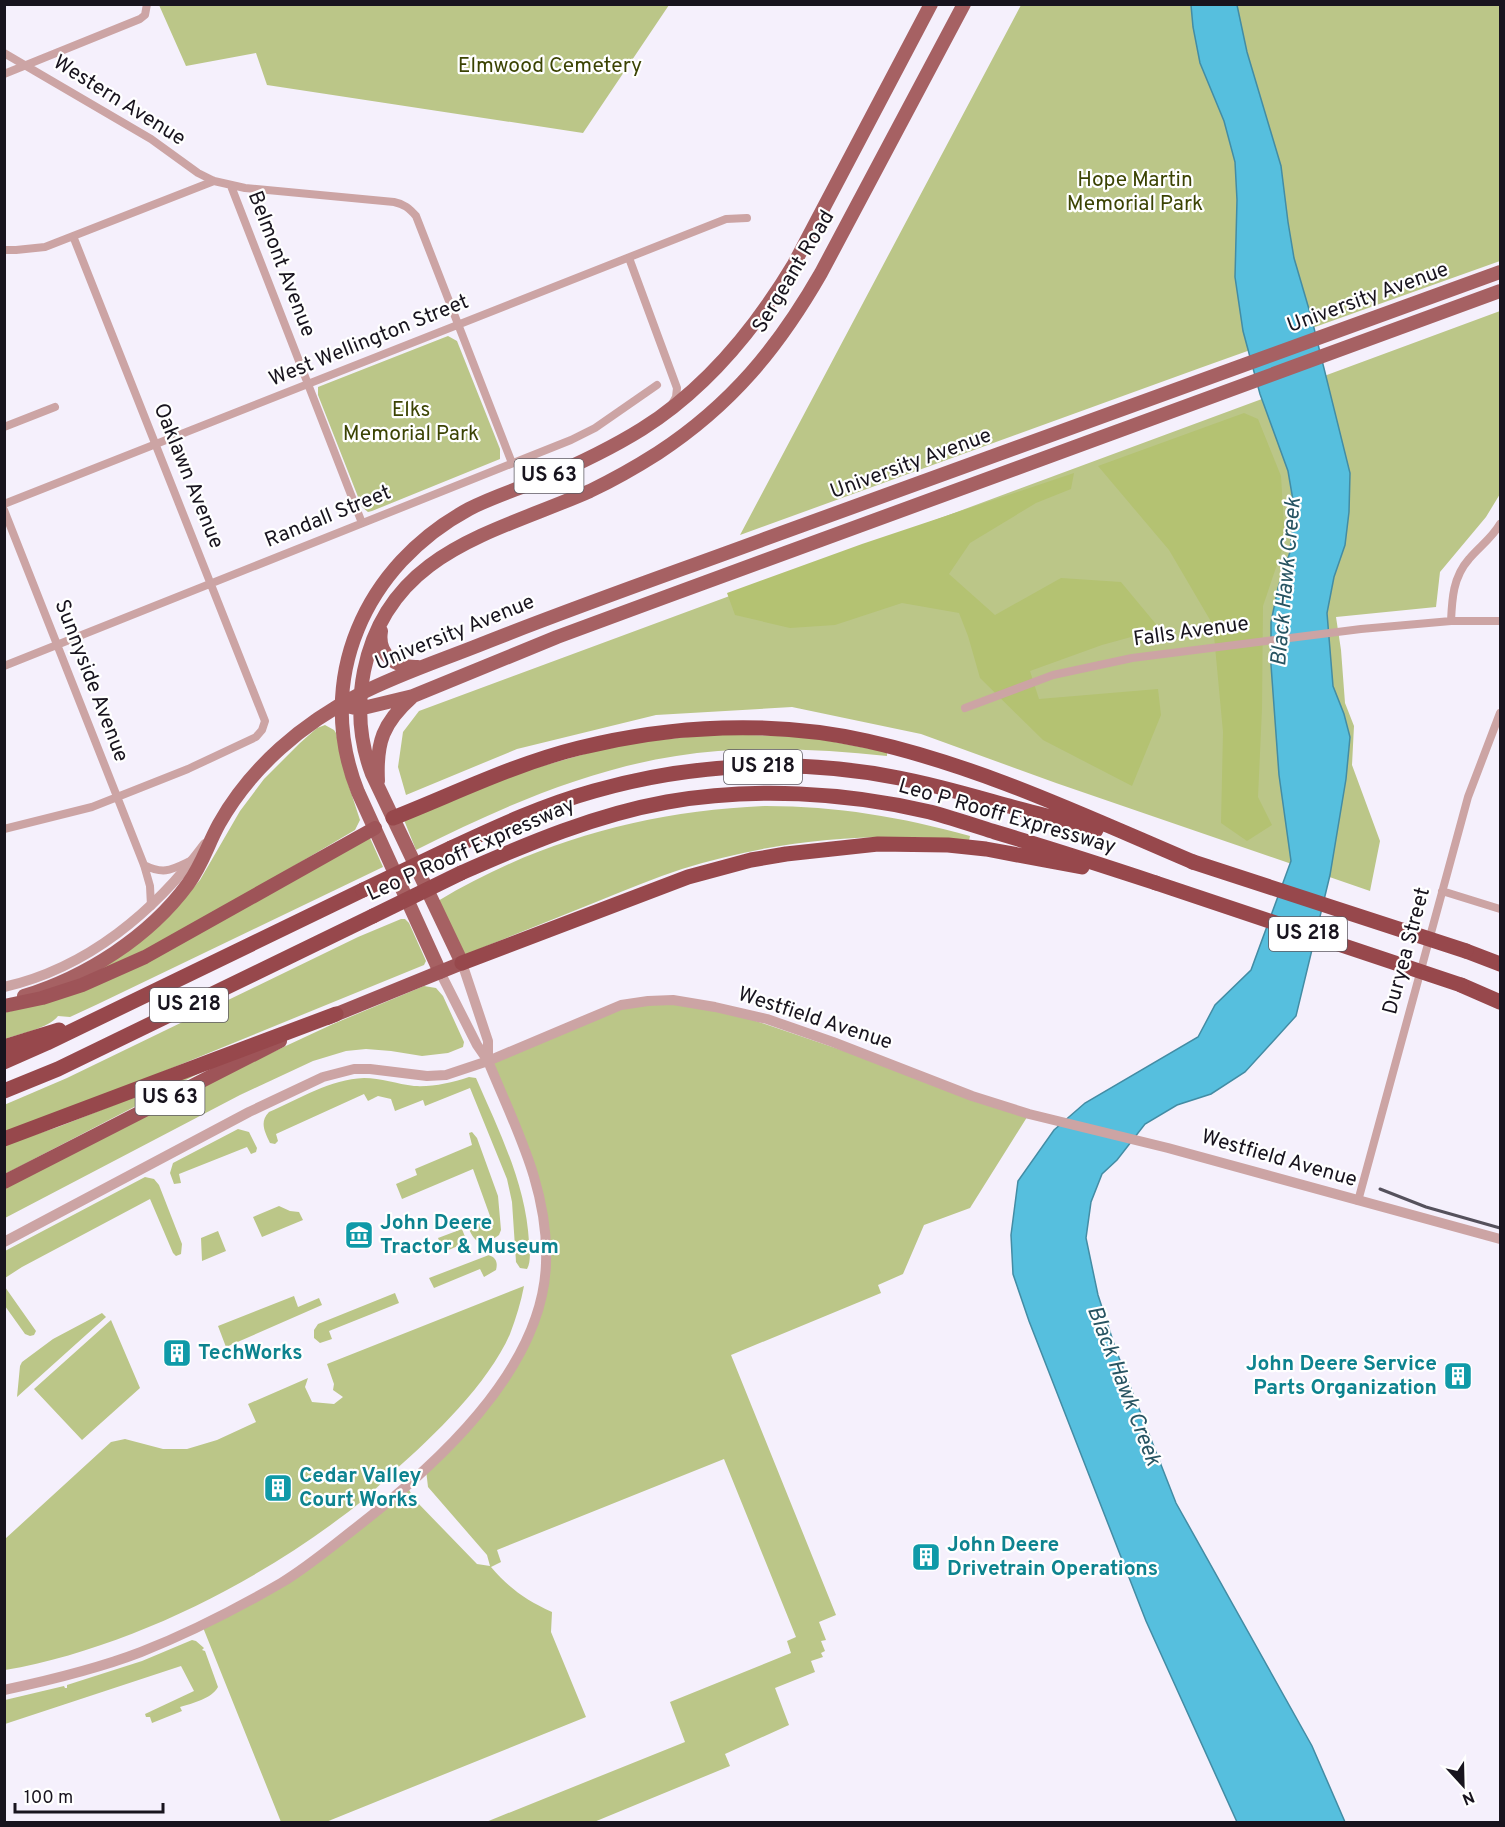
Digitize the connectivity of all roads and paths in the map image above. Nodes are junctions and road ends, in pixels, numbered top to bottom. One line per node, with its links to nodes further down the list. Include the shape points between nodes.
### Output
1 (147, 4): 5 (street, via 140,20)
2 (931, 4): 19 (main road, Sergeant Road / US 63, via 775,295 738,344)
3 (964, 4): 28 (main road, Sergeant Road / US 63, via 821,273 762,362 690,430 625,473 481,534 439,558 407,586)
4 (4, 53): 5 (street, Western Avenue)
5 (26, 65): 6 (street); 7 (street, Western Avenue)
6 (4, 74)
7 (214, 181): 8 (street, Western Avenue); 10 (street)
8 (231, 186): 15 (street, Western Avenue, via 403,204 416,216); 16 (street, Belmont Avenue)
9 (747, 218): 12 (street, West Wellington Street, via 726,219)
10 (73, 236): 11 (street, via 45,247); 21 (street, Oaklawn Avenue)
11 (4, 250)
12 (629, 258): 15 (street, West Wellington Street); 19 (street, via 677,388)
13 (1500, 272): 33 (main road, University Avenue)
14 (1500, 291): 35 (main road, University Avenue, via 590,625)
15 (458, 325): 16 (street, West Wellington Street); 22 (street)
16 (308, 384): 21 (street, West Wellington Street); 25 (street, Belmont Avenue)
17 (657, 385): 22 (street, Randall Street, via 587,432)
18 (55, 406): 20 (street)
19 (668, 411): 36 (main road, Sergeant Road / US 63, via 611,448 471,507 425,538 382,584 358,624)
20 (4, 427)
21 (156, 444): 23 (street, West Wellington Street); 27 (street, Oaklawn Avenue)
22 (513, 463): 25 (street, Randall Street)
23 (4, 504)
24 (4, 510): 31 (street, Sunnyside Avenue)
25 (362, 523): 27 (street, Randall Street)
26 (1500, 524): 29 (street, via 1457,578)
27 (211, 584): 31 (street, Randall Street); 41 (street, Oaklawn Avenue, via 265,721 262,730 256,737 188,769)
28 (382, 620): 33 (main road, via 381,645 388,658 403,666); 34 (main road, Sergeant Road / US 63, via 367,657)
29 (1451, 621): 30 (street, Falls Avenue); 37 (street, Falls Avenue, via 1132,658 1053,675)
30 (1500, 621)
31 (58, 645): 32 (street, Randall Street); 41 (street, Sunnyside Avenue)
32 (4, 666)
33 (423, 667): 34 (main road, University Avenue)
34 (360, 694): 36 (main road, University Avenue); 38 (main road, Sergeant Road / US 63)
35 (413, 696): 38 (main road, University Avenue); 40 (main road, via 395,712 383,734 377,764)
36 (341, 705): 38 (main road, University Avenue); 44 (main road, University Avenue, via 271,757 244,787); 45 (main road, Sergeant Road, via 342,735 353,780)
37 (965, 708)
38 (359, 709): 40 (main road, Sergeant Road / US 63, via 362,744)
39 (1500, 713): 50 (street, Duryea Street, via 1468,797)
40 (378, 788): 42 (main road, Sergeant Road / US 63)
41 (117, 798): 46 (street); 49 (street, Sunnyside Avenue)
42 (393, 818): 43 (highway, via 514,768 579,748 636,736 724,728 805,732 918,754 988,776); 45 (main road); 53 (main road, Sergeant Road / US 63)
43 (1081, 820): 54 (highway, US 218, bridge, via 1193,862); 60 (highway, Leo P Rooff Expressway / US 218, bridge, via 898,777 822,769 700,769 627,782 522,816)
44 (218, 827): 47 (street, University Avenue); 58 (main road, via 190,882 142,932 81,973)
45 (375, 828): 55 (main road, Sergeant Road); 58 (highway, via 145,957 82,985 42,998)
46 (4, 829)
47 (193, 860): 49 (street, via 157,872); 51 (street, University Avenue)
48 (1073, 860): 53 (highway, via 919,843 846,846 786,854 688,877); 57 (highway, US 218, bridge, via 1156,883); 64 (highway, Leo P Rooff Expressway / US 218, bridge, via 896,805 822,796 741,795 668,802 561,830 461,873)
49 (144, 865): 51 (street, Sunnyside Avenue)
50 (1442, 891): 52 (street); 67 (street, Duryea Street)
51 (151, 906): 56 (street, University Avenue, via 115,936 57,970)
52 (1500, 909)
53 (462, 963): 55 (highway, US 63); 62 (street, via 488,1041)
54 (1500, 963)
55 (440, 972): 59 (highway, US 63); 62 (street)
56 (4, 987)
57 (1500, 1000)
58 (4, 1004)
59 (336, 1014): 65 (highway); 66 (highway, US 63)
60 (99, 1018): 61 (highway); 63 (highway, Leo P Rooff Expressway / US 218)
61 (4, 1047)
62 (488, 1060): 67 (street, Westfield Avenue, via 621,1005 673,1000 767,1019 1029,1114); 69 (street, Westfield Avenue, via 446,1075 354,1069 323,1077); 70 (street, via 537,1183 546,1237 543,1292 536,1318 511,1370 494,1393 426,1470 283,1582 141,1651 93,1668)
63 (4, 1062)
64 (4, 1091)
65 (4, 1139)
66 (4, 1182)
67 (1358, 1201): 68 (street, Westfield Avenue)
68 (1500, 1239)
69 (4, 1242)
70 (4, 1690)

